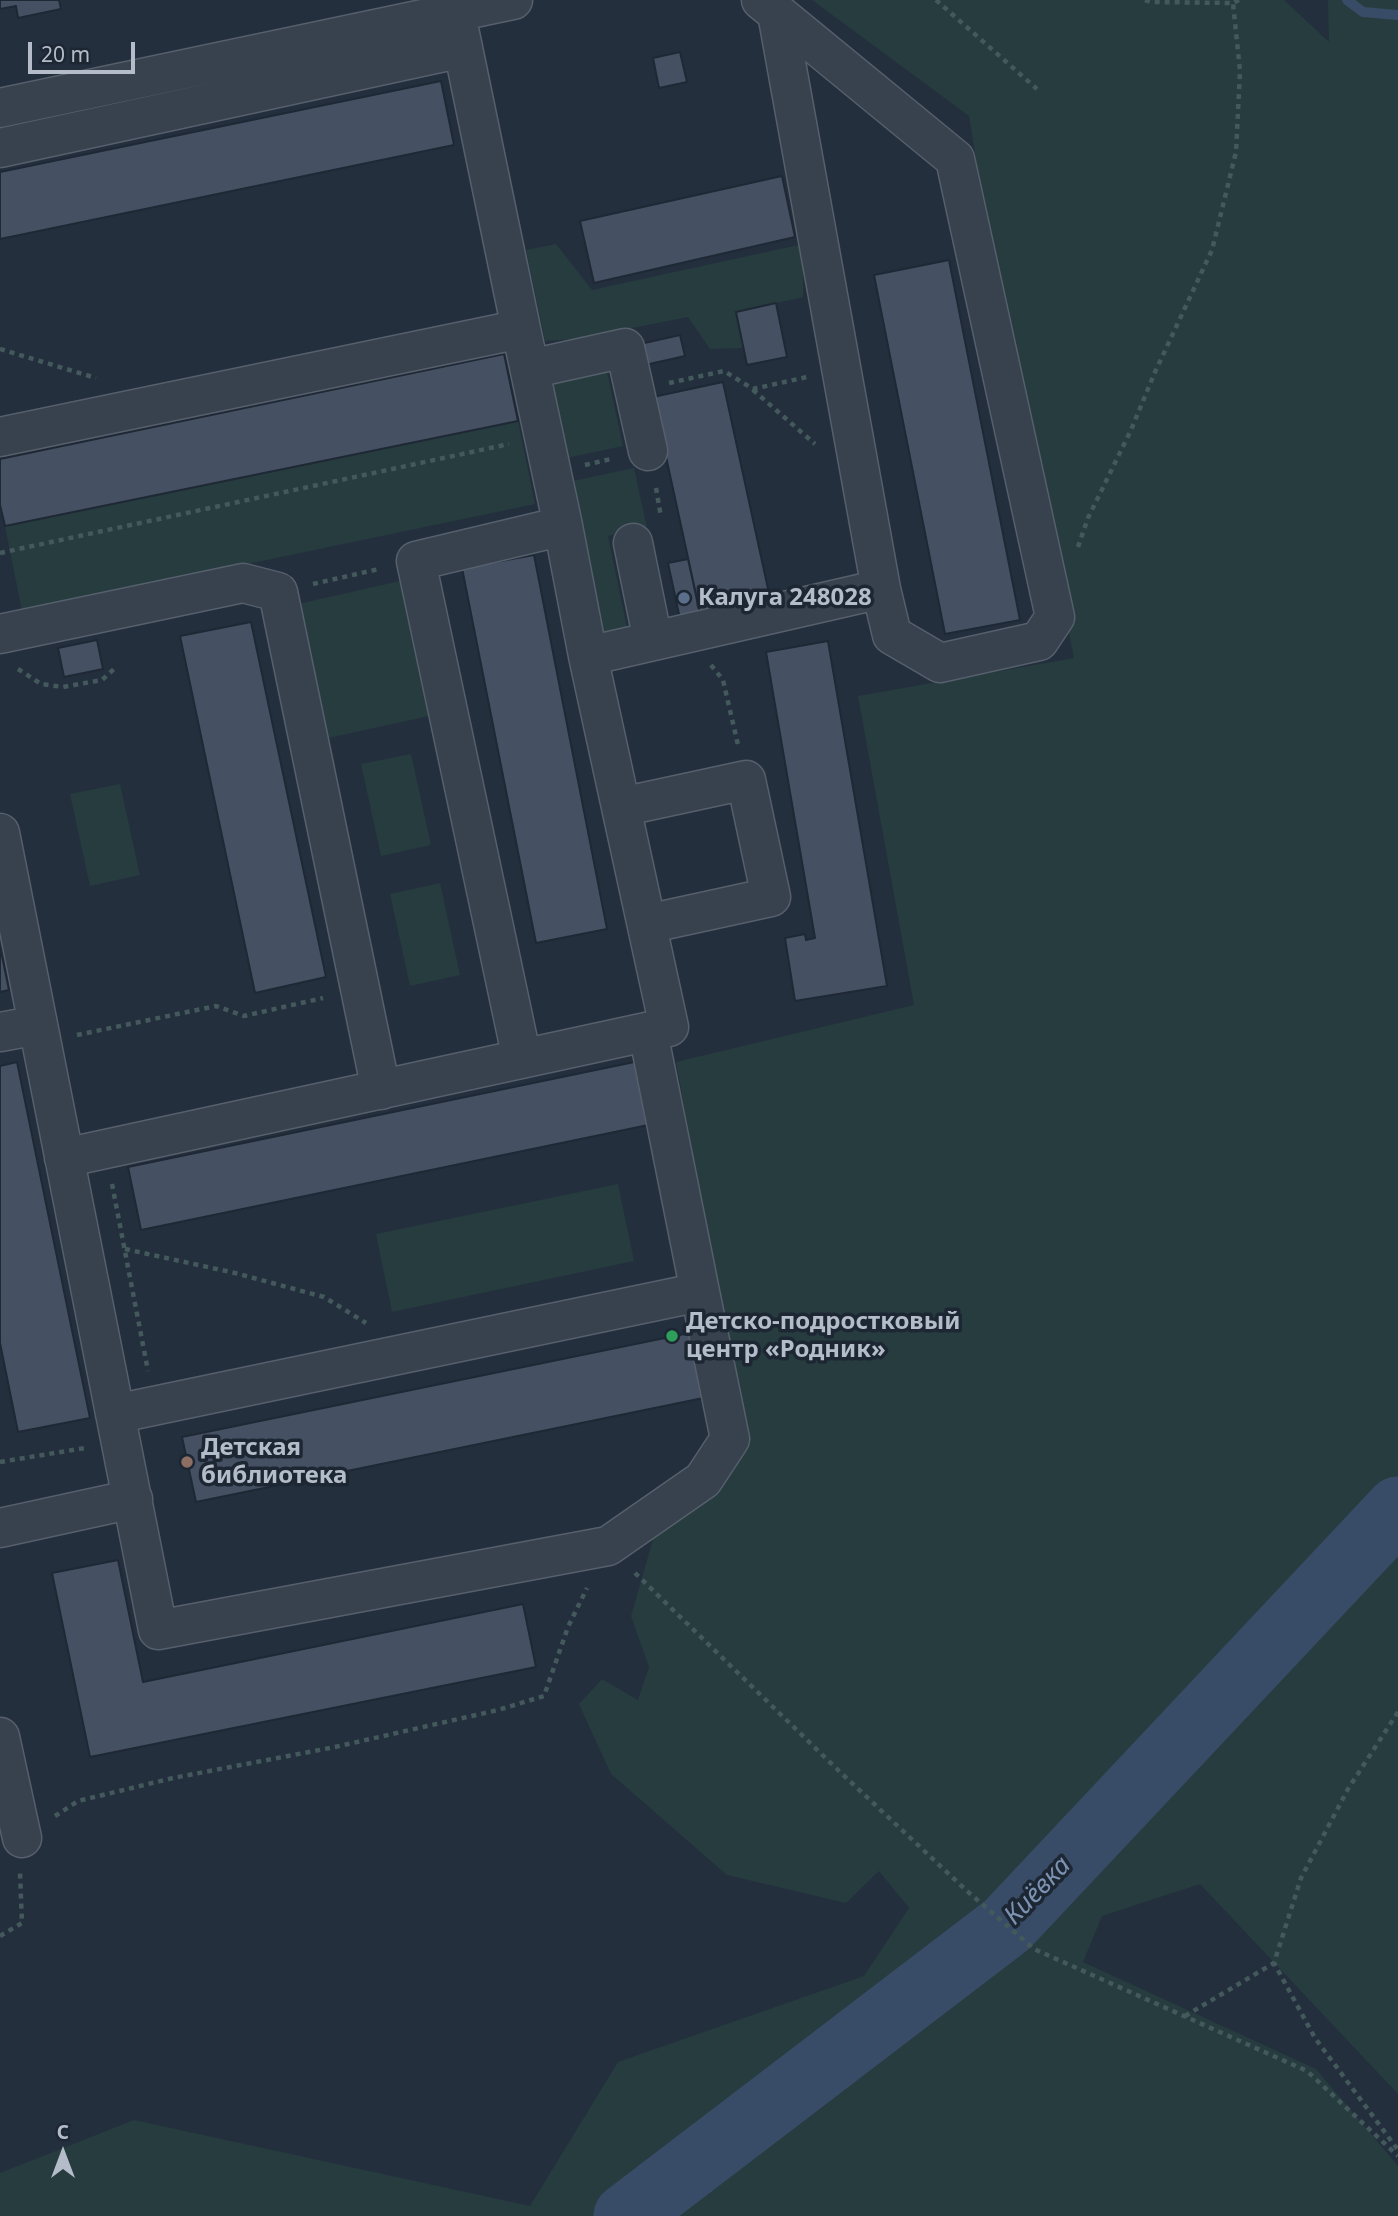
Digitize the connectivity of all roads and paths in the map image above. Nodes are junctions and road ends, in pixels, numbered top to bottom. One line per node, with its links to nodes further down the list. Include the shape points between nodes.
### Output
1 (513, 0): 7 (street)
2 (936, 0): 8 (path)
3 (1145, 0): 5 (path)
4 (1238, 0): 5 (path)
5 (1233, 3): 25 (path, via 1240,71 1236,152 1212,250 1088,518)
6 (769, 7): 14 (street); 27 (street, via 955,159 1055,617 1039,641 940,663 892,635)
7 (459, 30): 9 (street); 10 (street); 11 (street)
8 (1037, 89)
9 (0, 107)
10 (0, 148)
11 (521, 328): 13 (street); 19 (street)
12 (0, 349): 15 (path)
13 (530, 369): 17 (street, via 625,348); 18 (street)
14 (841, 370): 16 (path); 27 (street)
15 (103, 380)
16 (753, 389): 17 (path, via 724,371); 20 (path)
17 (634, 391): 21 (street)
18 (544, 436): 22 (street); 24 (path)
19 (0, 437)
20 (815, 444)
21 (648, 451)
22 (563, 526): 26 (street); 31 (street)
23 (633, 543): 29 (street)
24 (0, 553)
25 (1076, 555)
26 (416, 561): 28 (path); 41 (street)
27 (881, 589): 29 (street)
28 (278, 592): 30 (street, via 243,583); 37 (street)
29 (669, 637): 31 (street); 33 (path, via 723,680)
30 (4, 650): 32 (path, via 16,668 41,684 63,687 102,680)
31 (589, 656): 34 (street)
32 (114, 669)
33 (746, 780): 34 (street); 36 (street, via 771,897)
34 (621, 807): 36 (street)
35 (0, 833): 40 (street)
36 (647, 924): 39 (street, via 669,1027)
37 (360, 989): 40 (path, via 244,1016 216,1006); 42 (street)
38 (0, 1032): 40 (street)
39 (648, 1032): 41 (street); 46 (street)
40 (40, 1033): 44 (street)
41 (522, 1059): 42 (street)
42 (380, 1090): 43 (street)
43 (105, 1149): 44 (street); 45 (path)
44 (64, 1158): 49 (street)
45 (125, 1249): 47 (path, via 324,1297); 48 (path)
46 (700, 1292): 47 (street); 54 (street, via 730,1439 703,1480)
47 (412, 1352): 48 (street)
48 (155, 1406): 49 (street)
49 (116, 1414): 52 (street)
50 (86, 1448): 51 (path)
51 (0, 1462)
52 (132, 1499): 53 (street); 54 (street, via 158,1630)
53 (0, 1528)
54 (608, 1546): 57 (path, via 568,1626 544,1696 335,1747 78,1801); 60 (path, via 839,1771 1034,1949)
55 (1398, 1712): 59 (path, via 1348,1788 1301,1878)
56 (0, 1737): 57 (street)
57 (22, 1838): 58 (path, via 22,1923)
58 (0, 1936)
59 (1274, 1963): 60 (path); 61 (path, via 1315,2038)
60 (1184, 2016): 62 (path, via 1307,2071)
61 (1398, 2150)
62 (1398, 2156)

